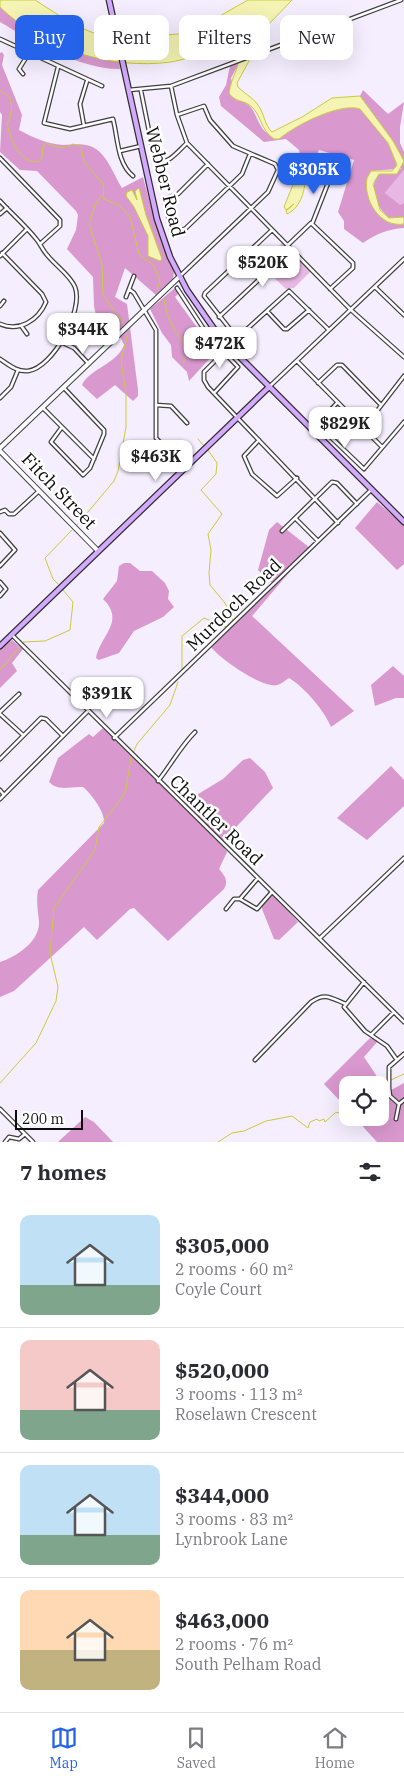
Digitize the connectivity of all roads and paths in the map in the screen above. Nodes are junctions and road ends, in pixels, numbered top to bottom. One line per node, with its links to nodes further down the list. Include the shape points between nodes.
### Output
1 (109, 0): 12 (main road, Webber Road)
2 (401, 0): 11 (street)
3 (0, 38): 4 (street)
4 (15, 46)
5 (25, 60): 8 (street, via 19,69)
6 (44, 60): 7 (street)
7 (58, 67): 9 (street); 15 (street, via 44,123 70,129)
8 (22, 74)
9 (87, 80): 10 (street); 15 (street, via 80,104)
10 (102, 86)
11 (170, 86): 13 (street); 14 (street)
12 (129, 90): 13 (street); 17 (main road, Webber Road)
13 (141, 90): 16 (street, via 155,161 170,159)
14 (177, 115): 16 (street); 19 (street, via 205,106 210,120 225,137 236,148)
15 (84, 126): 18 (street, via 113,119)
16 (187, 143): 21 (street)
17 (141, 146): 18 (street); 38 (main road, Webber Road, via 157,219)
18 (120, 151): 23 (street, via 125,167)
19 (250, 154): 24 (street, via 244,172); 27 (street, via 275,164 278,170 268,192)
20 (0, 158): 32 (street, via 60,220 60,226)
21 (208, 164): 24 (street); 24 (street, via 178,194 164,199 171,230 186,229)
22 (332, 173): 29 (street)
23 (133, 176)
24 (229, 186): 27 (street)
25 (0, 201): 26 (street)
26 (6, 208): 28 (street); 30 (street)
27 (251, 208): 31 (street); 38 (street)
28 (0, 214)
29 (312, 224): 33 (street); 41 (street, via 354,266)
30 (27, 229): 32 (street); 35 (street)
31 (272, 230): 33 (street); 34 (street)
32 (40, 244): 57 (street, via 72,281 77,292 74,314)
33 (288, 245): 41 (street)
34 (247, 253): 51 (street, via 204,294); 51 (street, via 265,274)
35 (1, 255): 53 (street, via 45,299 44,307)
36 (404, 259): 39 (street)
37 (134, 276): 42 (street)
38 (180, 276): 46 (street); 67 (main road, Webber Road, via 210,325)
39 (375, 287): 48 (street); 50 (street)
40 (177, 288): 56 (street)
41 (330, 288): 48 (street)
42 (129, 289): 43 (street); 46 (street)
43 (126, 297)
44 (4, 301): 45 (street)
45 (0, 306)
46 (145, 310): 63 (street); 72 (street, via 157,338)
47 (310, 310): 49 (street, via 286,329); 49 (street, via 289,291); 54 (street)
48 (351, 310): 54 (street); 60 (street)
49 (267, 311): 51 (street, via 238,338)
50 (404, 314)
51 (219, 317)
52 (0, 324): 53 (street)
53 (22, 327): 55 (street)
54 (329, 330): 62 (street)
55 (27, 334)
56 (210, 337): 58 (street); 59 (street)
57 (61, 342): 63 (street, via 74,348); 64 (street, via 56,352 38,368)
58 (198, 346)
59 (224, 352): 69 (street, via 238,367); 75 (street, via 204,372 204,380)
60 (404, 357)
61 (0, 359): 64 (street)
62 (297, 361): 66 (street); 67 (street)
63 (88, 363): 68 (street)
64 (18, 370): 70 (street, via 11,387)
65 (404, 376): 73 (street)
66 (318, 383): 71 (street); 73 (street, via 337,365 342,365)
67 (269, 387): 75 (main road); 86 (main road, Webber Road)
68 (64, 388): 74 (street); 83 (street, via 104,430)
69 (215, 392)
70 (0, 398)
71 (337, 403): 79 (street); 81 (street, via 317,424 364,469)
72 (156, 405): 77 (street, via 171,406); 84 (street, via 156,438)
73 (381, 405): 79 (street)
74 (43, 408): 78 (street); 82 (street)
75 (238, 418): 80 (street); 84 (main road)
76 (404, 422): 81 (street)
77 (187, 423)
78 (62, 427): 83 (street); 83 (street, via 51,442 83,475)
79 (363, 429): 81 (street)
80 (259, 440): 85 (street); 85 (street, via 244,456 252,474 277,496)
81 (382, 448)
82 (0, 449): 87 (street, Fitch Street)
83 (94, 459)
84 (185, 468): 97 (main road)
85 (296, 478): 88 (street)
86 (372, 489): 89 (street, Murdoch Road); 92 (main road, Webber Road)
87 (39, 491): 90 (street, via 14,514); 97 (street, Fitch Street)
88 (316, 500): 89 (street, via 335,482); 91 (street); 93 (street)
89 (357, 504): 93 (street, Murdoch Road)
90 (2, 510)
91 (296, 519): 94 (street); 96 (street)
92 (404, 522)
93 (338, 523): 96 (street, Murdoch Road)
94 (282, 531)
95 (0, 533): 98 (street, via 15,550)
96 (318, 542): 109 (street, Murdoch Road)
97 (98, 551): 101 (main road)
98 (0, 566)
99 (0, 582): 100 (street, via 6,589)
100 (0, 596)
101 (12, 635): 102 (main road); 104 (street, Chantler Road)
102 (0, 646)
103 (19, 694): 105 (street)
104 (87, 712): 108 (street); 109 (street, Chantler Road)
105 (0, 713): 107 (street)
106 (195, 732): 111 (street)
107 (23, 735): 108 (street, via 43,718); 110 (street)
108 (63, 736): 113 (street)
109 (114, 738): 111 (street, Chantler Road)
110 (0, 758)
111 (158, 781): 116 (street, Chantler Road)
112 (0, 790): 113 (street)
113 (4, 795): 114 (street)
114 (0, 799)
115 (404, 858): 120 (street)
116 (258, 878): 117 (street, Chantler Road); 118 (street)
117 (272, 892): 118 (street, via 257,908); 120 (street, Chantler Road)
118 (240, 899): 119 (street, via 234,899)
119 (226, 909)
120 (320, 938): 121 (street, Chantler Road)
121 (364, 982): 122 (street); 123 (street, Chantler Road)
122 (346, 1004): 125 (street, via 344,1007); 127 (street, via 326,995 320,996)
123 (394, 1012): 124 (street, Chantler Road); 125 (street)
124 (404, 1022)
125 (371, 1035): 128 (street, via 388,1046)
126 (404, 1054): 128 (street)
127 (256, 1060)
128 (396, 1060): 129 (street, via 387,1070)
129 (387, 1076)
130 (389, 1092): 132 (street)
131 (404, 1100): 132 (street)
132 (399, 1104): 134 (street)
133 (0, 1109): 135 (street)
134 (396, 1119)
135 (25, 1134): 136 (street, via 19,1139 9,1137); 137 (street)
136 (5, 1142)
137 (32, 1142)

